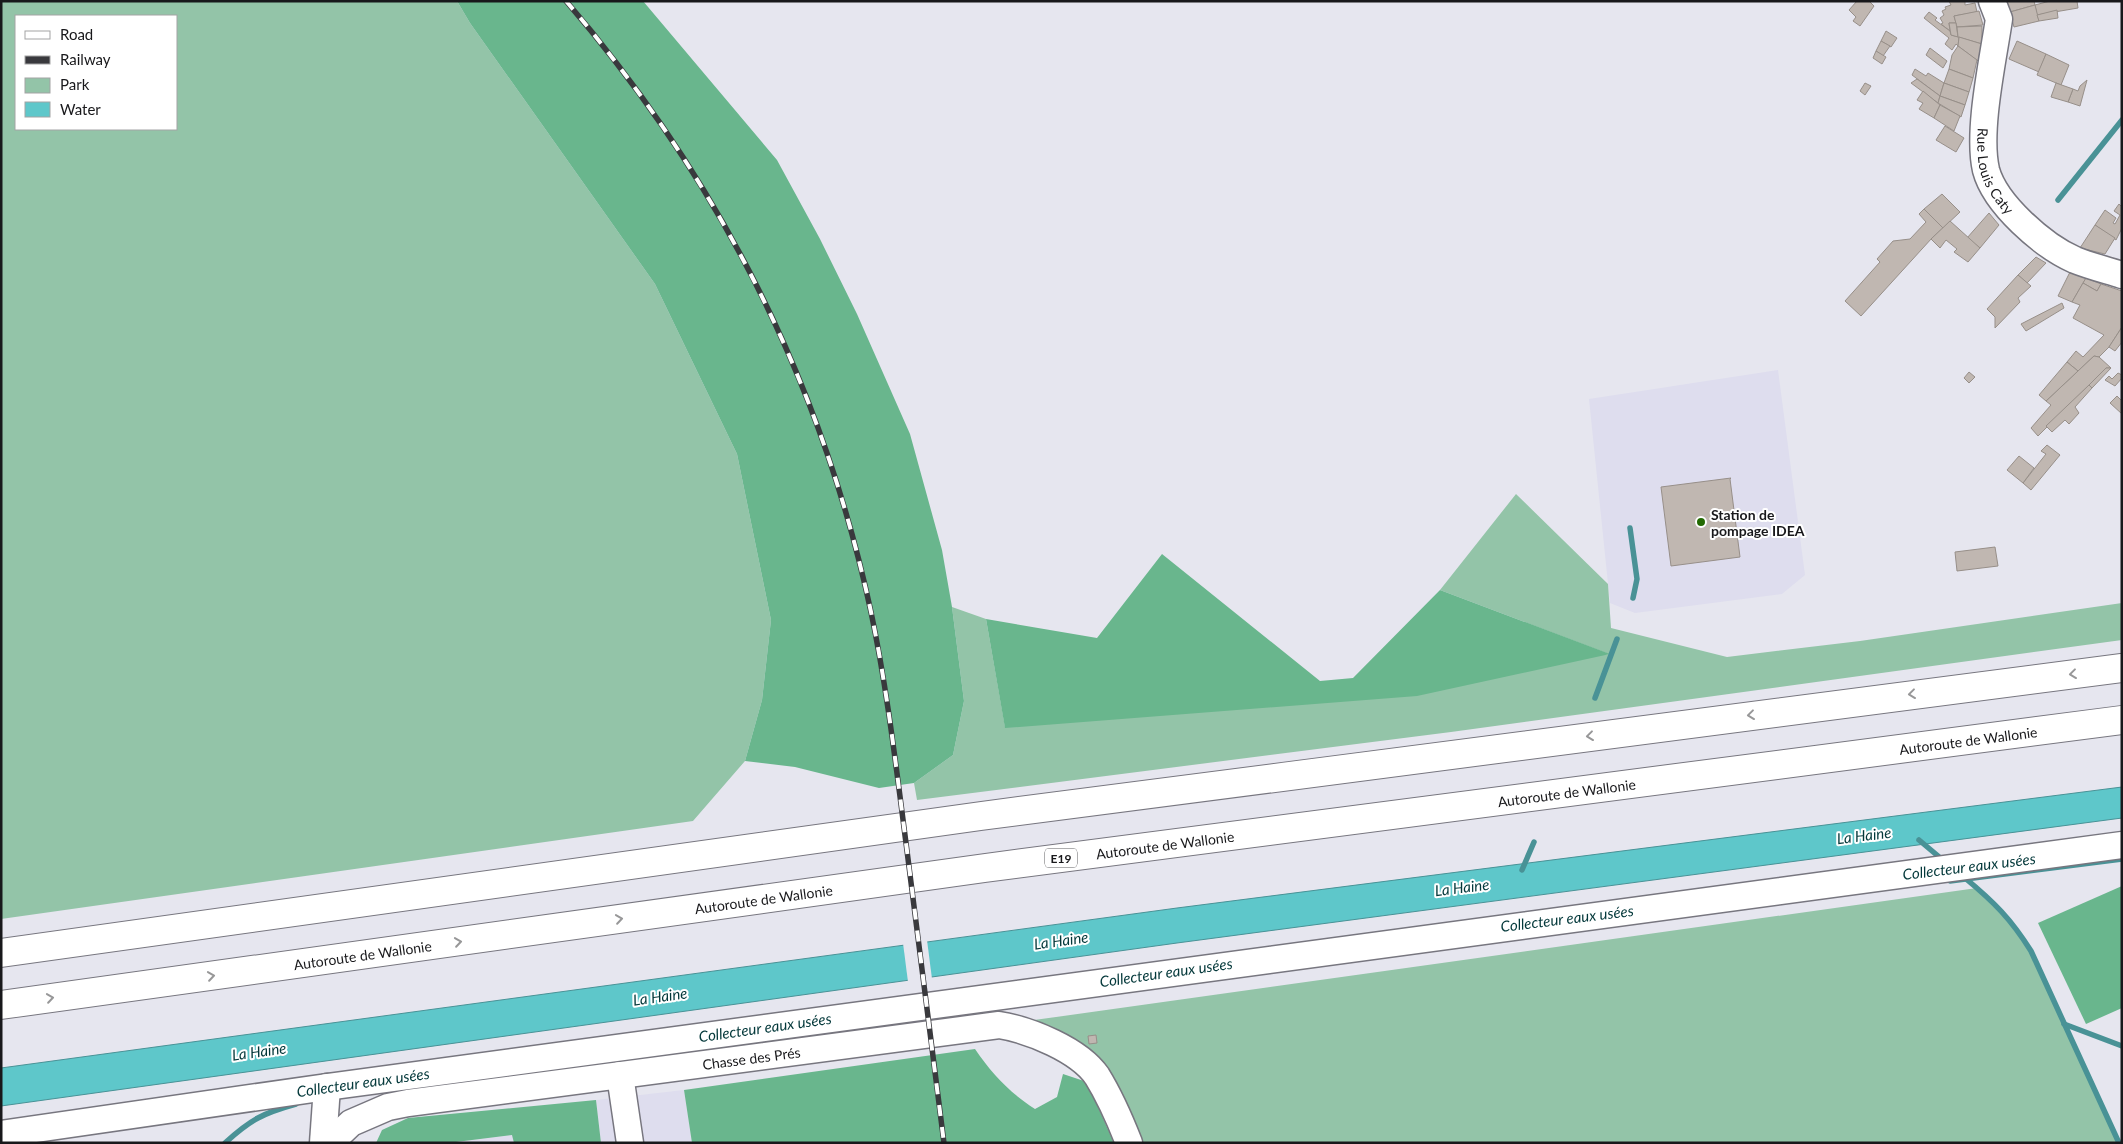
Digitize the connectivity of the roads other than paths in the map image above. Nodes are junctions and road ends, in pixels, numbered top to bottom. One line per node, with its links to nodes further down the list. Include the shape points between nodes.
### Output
1 (1992, 1): 2 (street, Rue Louis Caty, via 1999,19 1984,133 1990,182 2015,216 2057,250 2075,260)
2 (2122, 275)
3 (2122, 668): 6 (highway, one-way to 6, via 991,814)
4 (2122, 720): 7 (highway, Autoroute de Wallonie / E19, one-way to 4, via 995,867)
5 (2122, 845): 9 (street)
6 (1, 953)
7 (1, 1005)
8 (620, 1075): 12 (street, Chasse des Prés, via 388,1107 351,1123); 13 (street); 14 (street, Chasse des Prés, via 999,1025 1017,1028 1062,1047 1096,1075)
9 (327, 1087): 10 (street); 11 (street)
10 (1, 1134)
11 (323, 1143)
12 (330, 1143)
13 (630, 1143)
14 (1129, 1143)

